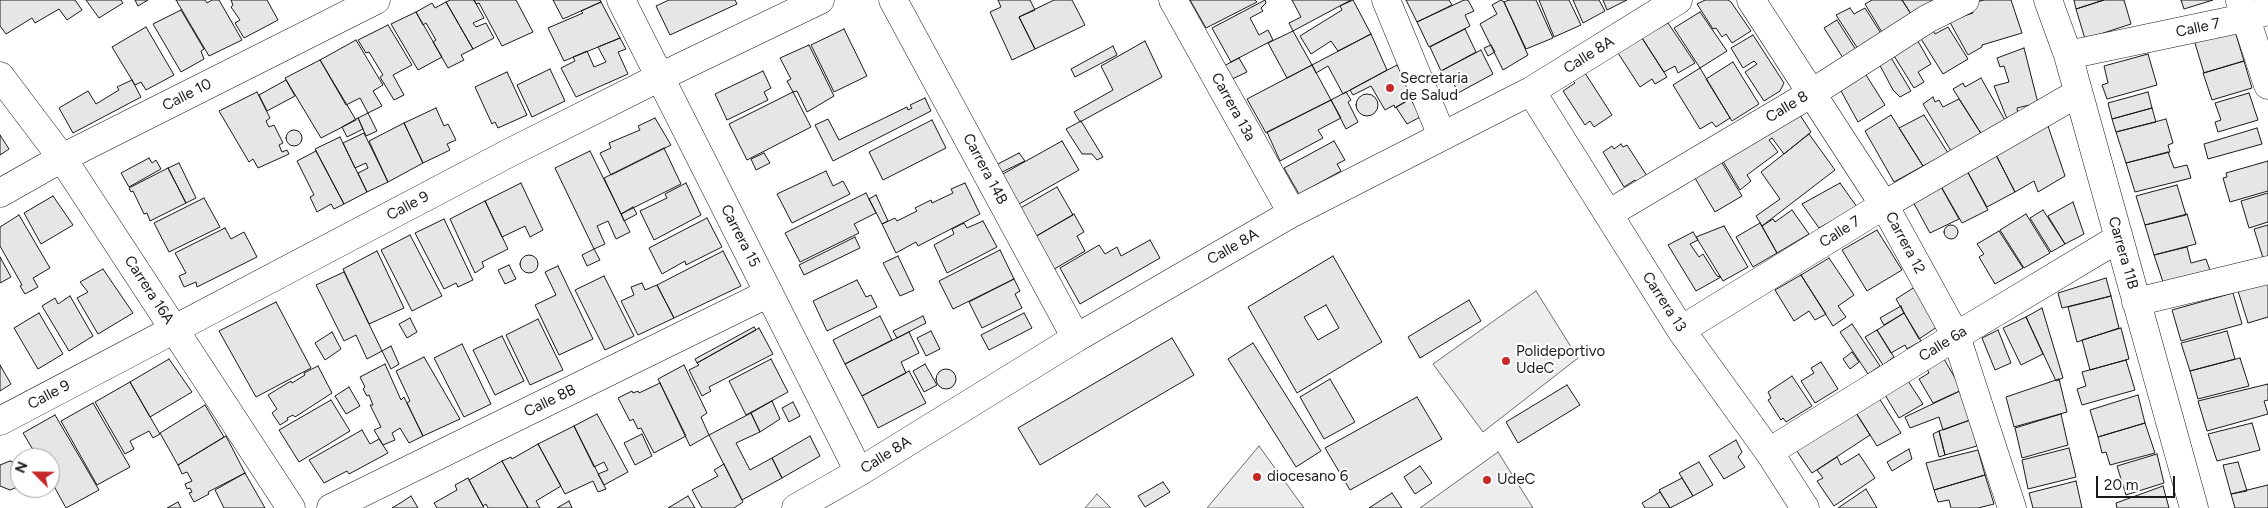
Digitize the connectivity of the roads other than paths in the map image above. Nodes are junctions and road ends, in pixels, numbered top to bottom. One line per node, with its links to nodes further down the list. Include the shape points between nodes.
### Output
1 (376, 0): 20 (street, Calle 10)
2 (621, 0): 14 (street, Carrera 15)
3 (820, 0): 14 (street, Calle 9)
4 (893, 0): 32 (street, Carrera 14B)
5 (1173, 0): 23 (street, Carrera 13a)
6 (1386, 0): 19 (street)
7 (1678, 0): 16 (street, Calle 8A)
8 (1751, 0): 17 (street, Carrera 12)
9 (1965, 0): 17 (street, Calle 8, via 1927,19)
10 (2048, 0): 12 (street, Carrera 11B)
11 (2251, 10): 12 (street, Calle 7); 15 (street)
12 (2068, 55): 18 (street, Carrera 11B)
13 (0, 76): 20 (street, Carrera 16A)
14 (660, 77): 27 (street, Carrera 15); 29 (street, Calle 9)
15 (2268, 85)
16 (1530, 91): 19 (street, Calle 8A); 24 (street, Carrera 13)
17 (1812, 92): 22 (street, Carrera 12); 24 (street, Calle 8)
18 (2078, 93): 22 (street, Calle 7); 25 (street, Carrera 11B)
19 (1442, 136): 23 (street, Calle 8A)
20 (62, 158): 21 (street, Calle 10); 29 (street, Carrera 16A)
21 (0, 193)
22 (1884, 205): 30 (street, Calle 7); 31 (street, Carrera 12)
23 (1292, 213): 32 (street, Calle 8A)
24 (1608, 214): 30 (street, Carrera 13)
25 (2119, 238): 28 (street, Carrera 11B); 31 (street, Calle 6a)
26 (2268, 270): 28 (street)
27 (769, 293): 35 (street, Carrera 15); 37 (street, Calle 8B)
28 (2136, 302): 41 (street, Carrera 11B)
29 (174, 329): 33 (street, Calle 9); 36 (street, Carrera 16A)
30 (1681, 330): 34 (street, Carrera 13)
31 (1956, 336): 34 (street, Calle 6a); 40 (street, Carrera 12)
32 (1076, 338): 35 (street, Calle 8A)
33 (0, 421)
34 (1769, 452): 39 (street, Carrera 13)
35 (859, 472): 38 (street, Calle 8A)
36 (291, 508)
37 (331, 508)
38 (796, 508)
39 (1805, 508)
40 (2012, 508)
41 (2194, 508)

